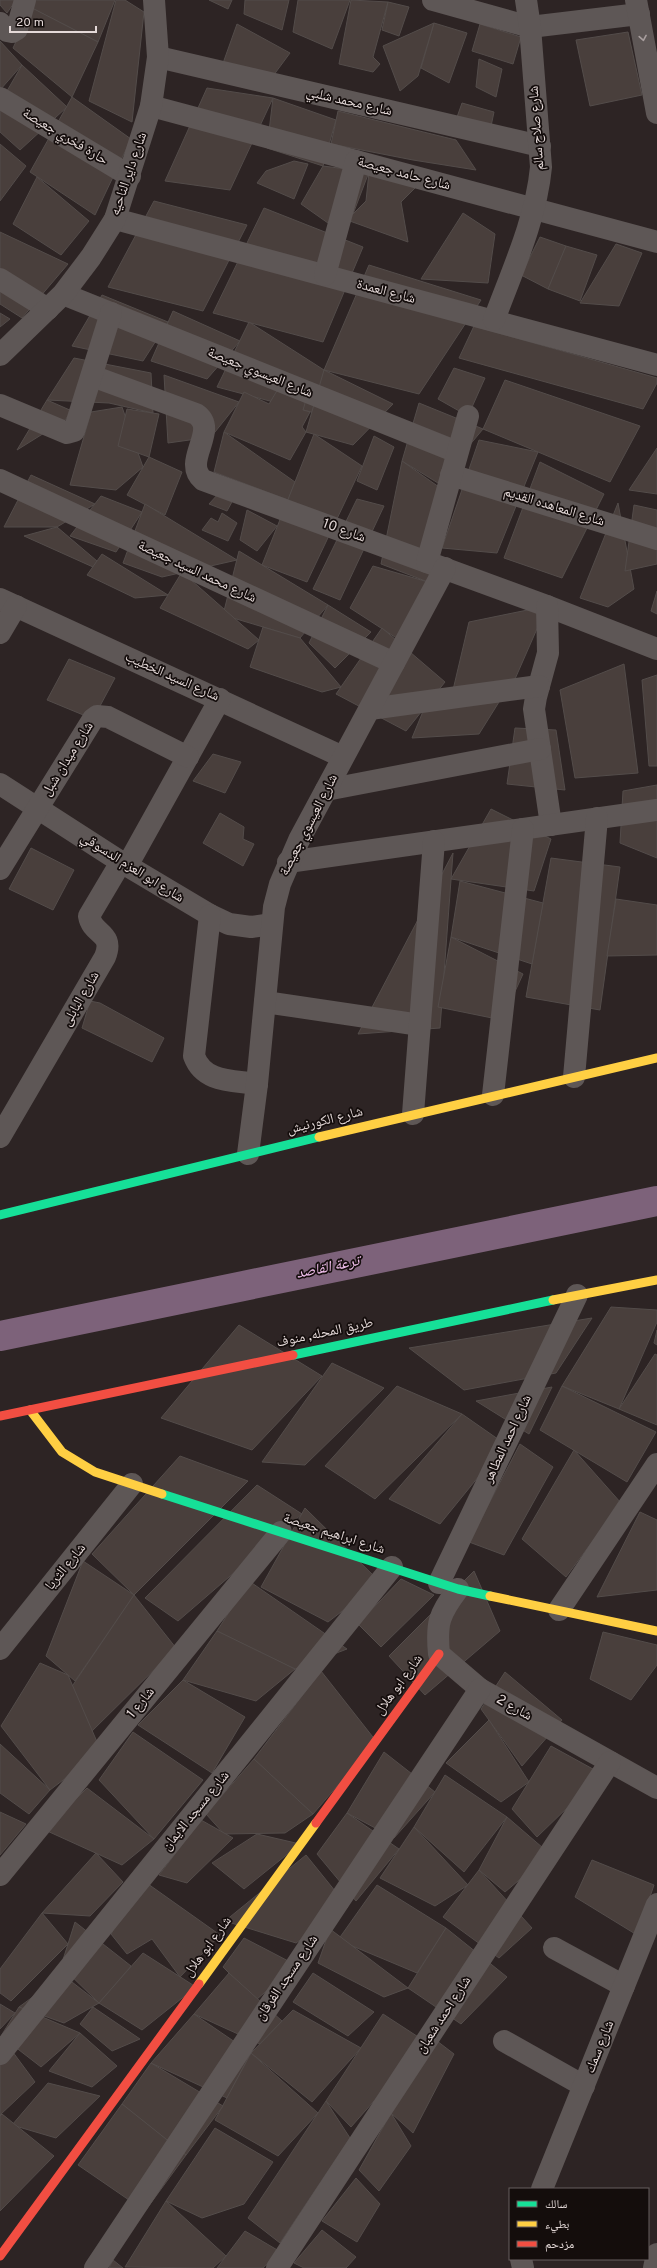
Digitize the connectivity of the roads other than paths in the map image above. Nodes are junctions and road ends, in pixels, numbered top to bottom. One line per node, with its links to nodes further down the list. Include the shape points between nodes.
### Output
1 (25, 0): 6 (street, via 17,29 8,31)
2 (154, 0): 8 (street, شارع داير الناحيه)
3 (432, 0): 7 (street)
4 (526, 0): 7 (street, شارع صلاح سالم)
5 (638, 7): 7 (street); 11 (street, one-way to 11)
6 (0, 23)
7 (530, 27): 12 (street, شارع صلاح سالم)
8 (158, 57): 10 (street, شارع داير الناحيه); 12 (street, شارع محمد شلبي)
9 (0, 98): 14 (street, حارة فخري جعيصة)
10 (151, 106): 13 (street, شارع حامد جعيصة); 14 (street, شارع داير الناحيه)
11 (657, 114)
12 (540, 146): 15 (street, شارع صلاح سالم, via 539,188)
13 (356, 161): 15 (street, شارع حامد جعيصة); 18 (street)
14 (130, 176): 16 (street, شارع داير الناحيه)
15 (534, 208): 17 (street, شارع حامد جعيصة); 23 (street, شارع صلاح سالم)
16 (115, 219): 18 (street, شارع العمدة); 20 (street, شارع داير الناحيه, via 91,258)
17 (657, 242)
18 (325, 275): 23 (street, شارع العمدة)
19 (0, 279): 21 (street)
20 (63, 294): 21 (street, شارع داير الناحيه); 22 (street, شارع العيسوي جعيصة)
21 (48, 309): 24 (street, شارع داير الناحيه)
22 (111, 313): 26 (street); 29 (street, شارع العيسوي جعيصة)
23 (494, 320): 25 (street, شارع العمدة)
24 (0, 355)
25 (657, 365)
26 (92, 376): 27 (street, via 76,429 71,433); 33 (street, شارع 10, via 202,418 205,424 195,470 203,480)
27 (0, 405)
28 (468, 416): 29 (street, شارع العيسوي جعيصة)
29 (457, 452): 30 (street, شارع العيسوي جعيصة)
30 (451, 475): 32 (street, شارع المعاهده القديم); 33 (street, شارع العيسوي جعيصة)
31 (0, 480): 38 (street, شارع محمد السيد جعيصة)
32 (657, 539)
33 (436, 565): 35 (street, شارع 10); 38 (street, شارع العيسوي جعيصة)
34 (8, 603): 36 (street); 40 (street, شارع السيد الخطيب)
35 (547, 606): 37 (street, شارع 10); 39 (street, via 548,653)
36 (0, 633)
37 (657, 650)
38 (394, 663): 41 (street, شارع العيسوي جعيصة)
39 (539, 686): 41 (street); 42 (street, via 534,709)
40 (220, 699): 43 (street); 44 (street, شارع السيد الخطيب)
41 (370, 709): 44 (street, شارع العيسوي جعيصة)
42 (540, 749): 46 (street); 50 (street)
43 (188, 757): 47 (street, شارع ميدان شبل, via 108,717 97,716); 54 (street)
44 (343, 757): 46 (street, شارع العيسوي جعيصة)
45 (0, 784): 47 (street, شارع ابو العزم الدسوقي)
46 (326, 790): 53 (street, شارع العيسوي جعيصة)
47 (38, 809): 54 (street, شارع ابو العزم الدسوقي); 55 (street, شارع ميدان شبل)
48 (657, 810): 49 (street)
49 (597, 818): 50 (street); 61 (street)
50 (551, 825): 51 (street)
51 (523, 829): 52 (street); 63 (street)
52 (434, 841): 53 (street); 59 (street)
53 (288, 862): 57 (street, شارع العيسوي جعيصة, via 280,884)
54 (124, 864): 56 (street, شارع ابو العزم الدسوقي); 65 (street, شارع البابلى, via 89,916 92,925 103,933 107,940 108,949 105,957)
55 (0, 869)
56 (210, 915): 57 (street, شارع ابو العزم الدسوقي, via 229,924 251,927); 62 (street, via 194,1056 198,1067 206,1074 216,1078)
57 (272, 924): 58 (street, شارع العيسوي جعيصة)
58 (265, 1002): 59 (street); 62 (street, شارع العيسوي جعيصة)
59 (420, 1025): 64 (street)
60 (657, 1058): 61 (street, شارع الكورنيش)
61 (574, 1077): 63 (street, شارع الكورنيش)
62 (258, 1084): 66 (street, شارع العيسوي جعيصة)
63 (494, 1095): 64 (street, شارع الكورنيش)
64 (413, 1114): 66 (street, شارع الكورنيش)
65 (3, 1127)
66 (248, 1154): 67 (street, شارع الكورنيش)
67 (0, 1215)
68 (657, 1280): 69 (street, طريق المحله, منوف)
69 (577, 1295): 70 (street, طريق المحله, منوف); 76 (street, شارع احمد المطاهر)
70 (30, 1410): 71 (street, طريق المحله, منوف); 73 (street, شارع ابراهيم جعيصة, via 62,1452 95,1472)
71 (0, 1416)
72 (657, 1464): 77 (street)
73 (132, 1484): 74 (street, شارع ابراهيم جعيصة); 79 (street, شارع الثريا)
74 (281, 1532): 75 (street, شارع ابراهيم جعيصة); 84 (street, شارع 1)
75 (392, 1567): 76 (street, شارع ابراهيم جعيصة); 89 (street, شارع مسجد الايمان)
76 (449, 1586): 77 (street, شارع ابراهيم جعيصة); 80 (street, via 437,1631)
77 (559, 1610): 78 (street, شارع ابراهيم جعيصة)
78 (657, 1631)
79 (0, 1649)
80 (439, 1654): 81 (street, شارع 2); 93 (street, شارع ابو هلال)
81 (480, 1689): 82 (street, شارع 2); 94 (street, شارع مسجد الفرقان)
82 (610, 1762): 83 (street, شارع 2); 95 (street, شارع احمد شعبان)
83 (656, 1784)
84 (0, 1875)
85 (657, 1904): 87 (street, شارع سمك)
86 (554, 1948): 87 (street)
87 (624, 1986): 90 (street, شارع سمك)
88 (504, 2041): 90 (street)
89 (0, 2054)
90 (584, 2086): 91 (street, شارع سمك)
91 (542, 2188)
92 (657, 2254): 96 (street)
93 (0, 2256)
94 (95, 2268)
95 (277, 2268)
96 (654, 2268)

